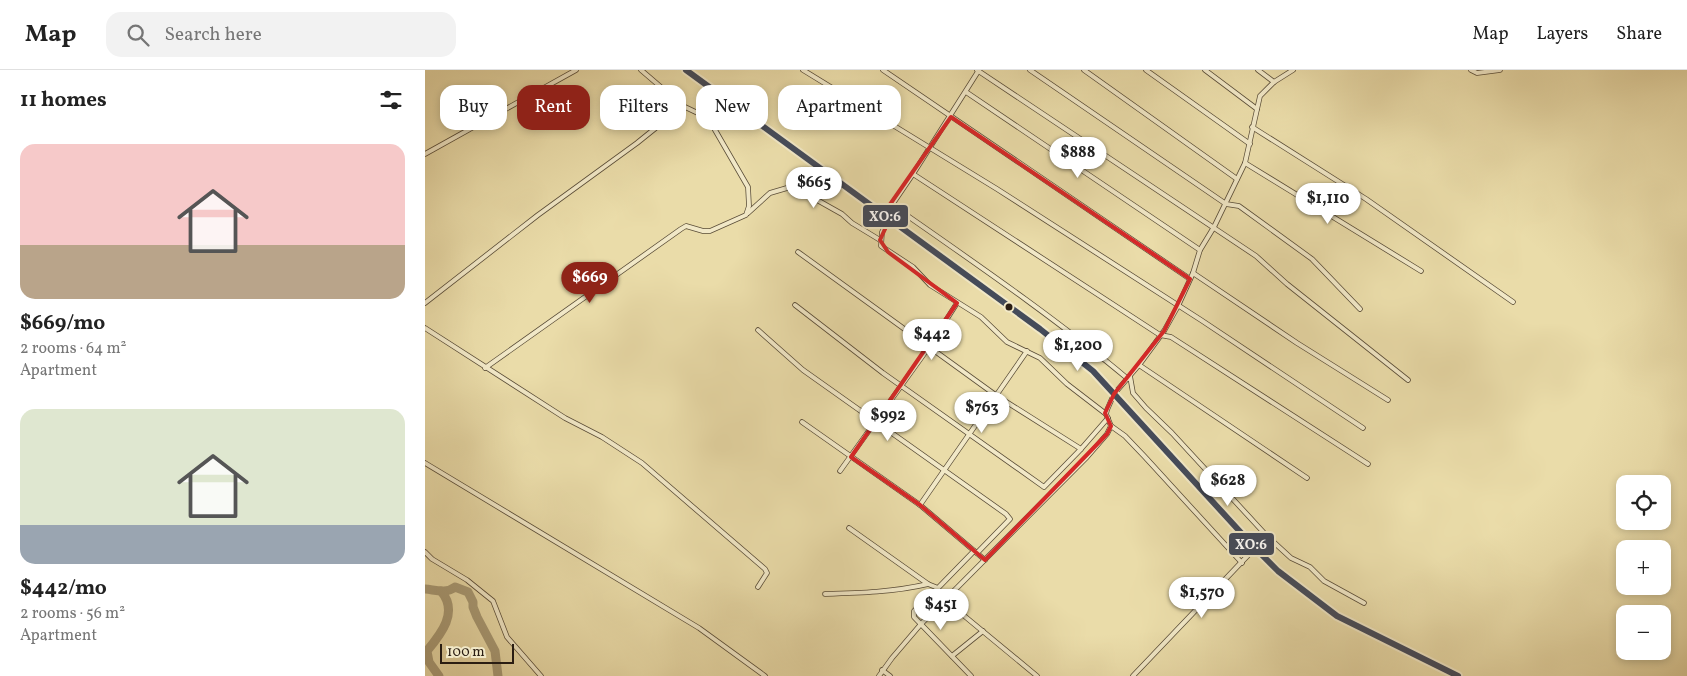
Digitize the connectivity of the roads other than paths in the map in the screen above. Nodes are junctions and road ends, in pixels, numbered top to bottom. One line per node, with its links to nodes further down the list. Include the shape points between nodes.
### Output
1 (576, 70): 25 (street)
2 (641, 70): 16 (street)
3 (687, 70): 31 (main road)
4 (803, 70): 24 (street)
5 (883, 70): 20 (street)
6 (978, 70): 17 (street); 34 (street)
7 (1030, 70): 29 (street)
8 (1084, 70): 28 (street)
9 (1146, 70): 23 (street)
10 (1205, 70): 19 (street)
11 (1258, 70): 15 (street)
12 (1293, 70): 15 (street)
13 (1471, 70): 14 (street, via 1477,74)
14 (1500, 70)
15 (1274, 82): 19 (street, via 1260,96)
16 (658, 85)
17 (966, 92): 20 (street); 36 (street)
18 (686, 107): 32 (street, via 704,116 720,137 748,187)
19 (1257, 109): 21 (street)
20 (951, 117): 24 (street); 40 (street)
21 (1252, 127): 23 (street); 41 (street, via 1366,200)
22 (653, 130): 42 (street)
23 (1250, 144): 26 (street)
24 (930, 148): 27 (street); 45 (street)
25 (425, 154)
26 (1245, 163): 28 (street); 38 (street)
27 (913, 174): 30 (street); 49 (street)
28 (1237, 180): 29 (street)
29 (1226, 204): 34 (street); 46 (street, via 1239,206 1312,259)
30 (892, 205): 31 (street); 54 (street, via 1087,344)
31 (884, 213): 33 (main road)
32 (746, 214): 35 (street, via 770,193 799,188); 53 (street, via 709,231 686,226)
33 (890, 218): 35 (street); 57 (main road, via 1040,329 1093,371)
34 (1214, 227): 36 (street); 55 (street, via 1256,256)
35 (880, 240): 43 (street, via 888,252 913,267 930,285)
36 (1200, 250): 39 (street)
37 (798, 252): 50 (street)
38 (1421, 271)
39 (1193, 274): 40 (street); 59 (street)
40 (1190, 279): 45 (street)
41 (1513, 302)
42 (425, 303)
43 (957, 304): 50 (street); 51 (street, via 981,317 1007,342)
44 (795, 305): 56 (street)
45 (1177, 306): 49 (street); 64 (street)
46 (1360, 309)
47 (425, 328): 53 (street)
48 (758, 330): 62 (street, via 803,370)
49 (1161, 335): 52 (street); 69 (street, via 1171,337)
50 (929, 347): 56 (street); 58 (street)
51 (1027, 351): 58 (street); 60 (street, via 1040,358)
52 (1139, 364): 54 (street); 72 (street)
53 (485, 368): 81 (street, via 642,463 765,569 766,576)
54 (1129, 378): 57 (street); 85 (street, via 1133,393 1146,408 1266,535 1291,558)
55 (1408, 380)
56 (902, 386): 62 (street); 65 (street)
57 (1115, 394): 60 (street); 75 (main road)
58 (997, 396): 65 (street); 66 (street)
59 (1387, 400)
60 (1107, 416): 63 (street); 66 (street)
61 (802, 422): 67 (street)
62 (876, 422): 67 (street); 71 (street)
63 (1111, 426): 78 (street, via 1087,457); 79 (street, via 1125,436)
64 (1363, 428)
65 (970, 435): 66 (street, via 1043,487); 71 (street)
66 (1081, 449)
67 (851, 457): 70 (street); 73 (street)
68 (425, 463): 91 (street, via 699,628)
69 (1368, 464)
70 (840, 471)
71 (944, 471): 73 (street); 77 (street, via 1010,519)
72 (1307, 478)
73 (920, 505): 77 (street)
74 (849, 528): 80 (street)
75 (1255, 548): 79 (street); 97 (main road, via 1278,571 1337,616)
76 (425, 552): 90 (street, via 493,600 507,637)
77 (976, 552): 78 (street); 82 (street)
78 (985, 560): 84 (street)
79 (1242, 563): 96 (street)
80 (928, 584): 82 (street); 83 (street, via 867,593)
81 (758, 587)
82 (938, 588): 86 (street, via 914,611 914,617)
83 (825, 594)
84 (945, 600): 86 (street); 87 (street)
85 (1364, 603)
86 (921, 624): 88 (street); 89 (street)
87 (983, 631): 88 (street); 95 (street)
88 (952, 656): 94 (street)
89 (882, 670): 92 (street); 93 (street)
90 (541, 676)
91 (765, 676)
92 (879, 676)
93 (890, 676)
94 (971, 676)
95 (1037, 676)
96 (1133, 676)
97 (1458, 676)

